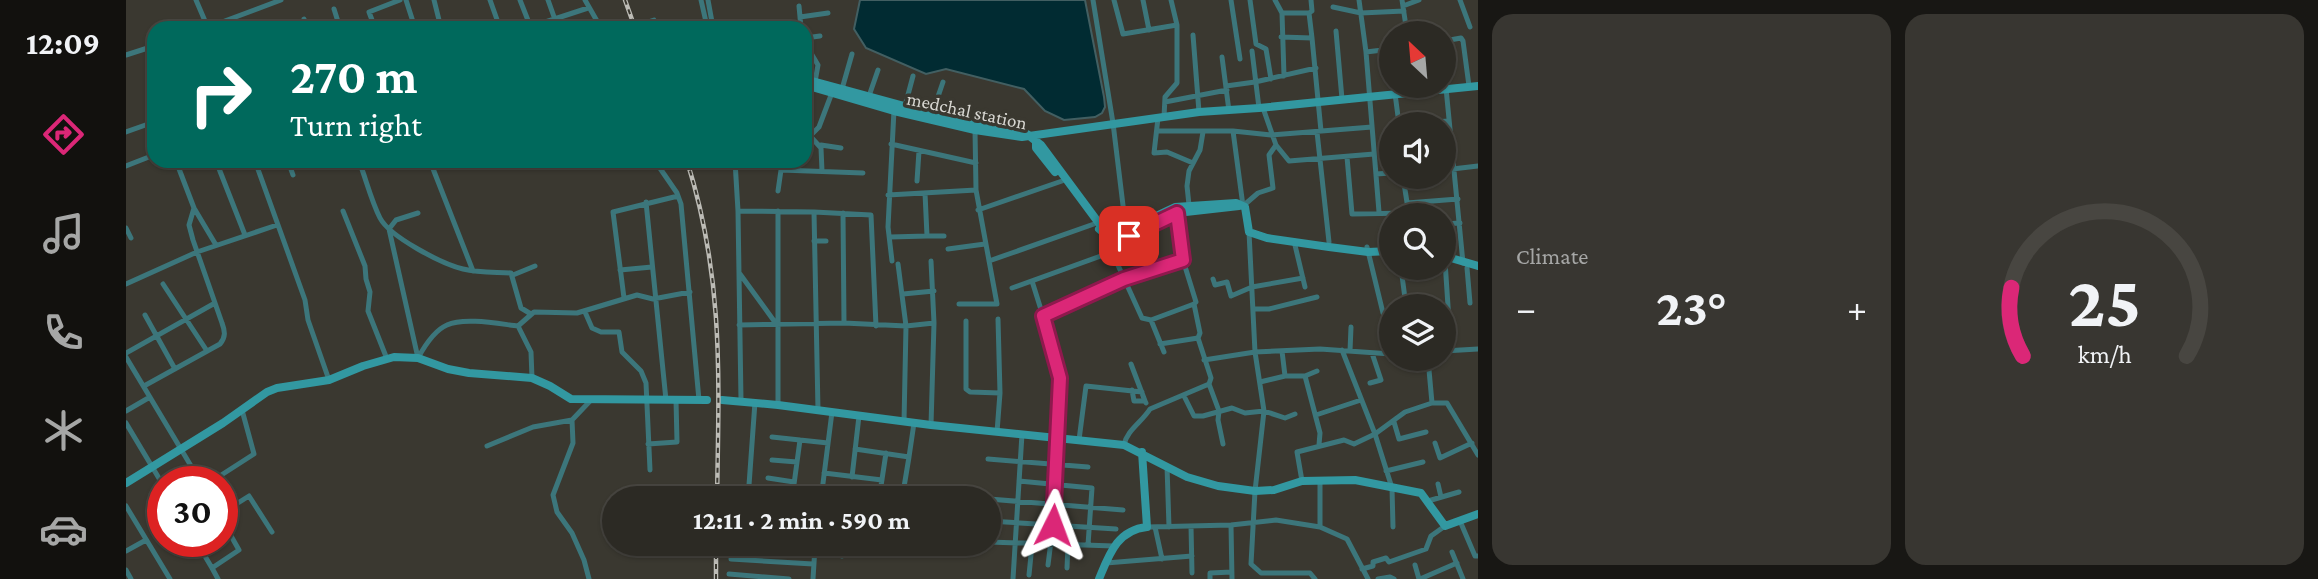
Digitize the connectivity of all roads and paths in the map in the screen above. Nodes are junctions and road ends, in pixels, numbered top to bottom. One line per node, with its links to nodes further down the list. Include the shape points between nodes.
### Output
1 (196, 0): 34 (street)
2 (281, 0): 35 (street)
3 (400, 0): 37 (street, via 369,12)
4 (406, 0): 38 (street)
5 (433, 0): 39 (street)
6 (490, 0): 40 (street)
7 (520, 0): 41 (street)
8 (548, 0): 33 (street)
9 (584, 0): 26 (street)
10 (701, 0): 45 (street)
11 (708, 0): 46 (street)
12 (1093, 0): 94 (street)
13 (1114, 0): 50 (street, via 1122,34)
14 (1143, 0): 50 (street)
15 (1171, 0): 48 (street)
16 (1231, 0): 66 (street)
17 (1250, 0): 71 (street, via 1256,44 1266,49)
18 (1275, 0): 29 (street)
19 (1311, 0): 30 (street)
20 (1359, 0): 31 (street)
21 (1419, 0): 23 (street)
22 (1460, 0): 49 (street)
23 (1403, 5): 31 (street)
24 (799, 6): 32 (street)
25 (1333, 7): 31 (street)
26 (588, 8): 33 (street); 44 (street)
27 (334, 9): 36 (street)
28 (828, 13): 32 (street)
29 (1282, 13): 30 (street); 54 (street)
30 (1309, 13): 55 (street)
31 (1361, 13): 61 (street)
32 (800, 17): 47 (street)
33 (554, 18): 42 (street); 43 (street)
34 (204, 21)
35 (226, 21)
36 (338, 21)
37 (372, 21)
38 (413, 21)
39 (440, 21)
40 (498, 21)
41 (527, 21)
42 (546, 21)
43 (555, 21)
44 (596, 21)
45 (706, 21)
46 (712, 21)
47 (800, 21)
48 (1177, 25): 50 (street); 85 (street, via 1177,82)
49 (1470, 27)
50 (1149, 30)
51 (1336, 30): 84 (street)
52 (1193, 35): 82 (street)
53 (820, 36): 56 (street)
54 (1281, 37): 55 (street); 70 (street)
55 (1312, 38): 67 (street)
56 (812, 39)
57 (1456, 39): 77 (street, via 1463,41)
58 (147, 48): 64 (street)
59 (1379, 50): 61 (street)
60 (1252, 51): 75 (street)
61 (1366, 52): 83 (street)
62 (812, 54): 73 (street, via 818,65)
63 (852, 54): 79 (street)
64 (126, 55)
65 (1222, 57): 78 (street)
66 (1240, 59)
67 (1316, 68): 70 (street); 86 (street)
68 (878, 70): 81 (street)
69 (914, 76): 87 (street)
70 (1284, 76): 71 (street)
71 (1271, 79): 75 (street)
72 (812, 81): 73 (street)
73 (815, 82): 79 (street)
74 (943, 82): 92 (street)
75 (1255, 82): 78 (street); 89 (street)
76 (812, 86): 79 (street, medchal station)
77 (1473, 86)
78 (1226, 88): 82 (street); 90 (street)
79 (836, 90): 81 (street); 88 (street, medchal station); 103 (street)
80 (1379, 94): 83 (street)
81 (869, 96): 88 (street)
82 (1197, 96): 85 (street); 91 (street)
83 (1369, 96): 84 (street); 96 (street)
84 (1342, 99): 86 (street)
85 (1165, 102): 93 (street)
86 (1318, 102): 89 (street); 100 (street)
87 (905, 106): 88 (street); 92 (street)
88 (894, 107): 97 (street, medchal station); 108 (street)
89 (1261, 108): 90 (street); 105 (street)
90 (1229, 111): 91 (street)
91 (1199, 112): 93 (street)
92 (932, 114): 104 (street)
93 (1161, 118): 94 (street); 98 (street)
94 (1113, 123): 104 (street); 167 (street)
95 (147, 124): 101 (street)
96 (1372, 127): 100 (street); 113 (street)
97 (975, 130): 104 (street, medchal station); 117 (street)
98 (1157, 131): 102 (street); 118 (street, via 1156,154 1167,152)
99 (1233, 131): 102 (street); 105 (street); 149 (street)
100 (1319, 131): 105 (street); 116 (street)
101 (126, 132)
102 (1203, 132): 118 (street)
103 (812, 135)
104 (1027, 135): 107 (street, medchal station)
105 (1271, 135): 110 (street)
106 (812, 137): 109 (street)
107 (1036, 143): 137 (street, medchal station); 166 (street)
108 (891, 144): 112 (street); 143 (street)
109 (821, 145): 111 (street); 131 (street)
110 (1276, 145): 116 (street, via 1289,161); 149 (street, via 1269,155 1273,188 1258,192)
111 (841, 148)
112 (919, 150): 117 (street); 136 (street)
113 (1374, 154): 114 (street); 133 (street)
114 (1347, 156): 116 (street); 156 (street, via 1351,212)
115 (147, 158): 119 (street)
116 (1320, 159): 178 (street)
117 (976, 163): 140 (street)
118 (1193, 163): 148 (street, via 1187,186)
119 (126, 166)
120 (1478, 166): 129 (street)
121 (179, 168): 150 (street)
122 (219, 168): 169 (street)
123 (257, 168): 163 (street)
124 (290, 168): 135 (street)
125 (362, 168): 165 (street)
126 (433, 168): 195 (street)
127 (660, 168): 144 (street)
128 (735, 168): 153 (street)
129 (1456, 169)
130 (781, 170): 131 (street); 141 (street)
131 (822, 171): 132 (street)
132 (863, 173)
133 (1376, 174): 134 (street); 156 (street)
134 (1379, 174)
135 (293, 175)
136 (917, 181)
137 (1062, 181): 151 (street); 162 (street, medchal station)
138 (1456, 187): 145 (street)
139 (1405, 189): 147 (street)
140 (976, 190): 142 (street); 151 (street)
141 (778, 191)
142 (925, 193): 143 (street); 170 (street)
143 (888, 195): 172 (street)
144 (678, 196): 146 (street); 208 (street)
145 (1458, 199): 147 (street); 161 (street)
146 (646, 202): 192 (street); 194 (street, via 612,212)
147 (1407, 203)
148 (1189, 205): 149 (street, via 1236,202); 167 (street)
149 (1241, 206): 159 (street); 168 (street)
150 (194, 208): 180 (street); 184 (street, via 190,225)
151 (978, 210): 179 (street)
152 (342, 211): 251 (street, via 365,267 368,311)
153 (738, 211): 154 (street); 196 (street)
154 (778, 211): 155 (street); 231 (street)
155 (814, 212): 158 (street); 175 (street)
156 (1379, 212)
157 (418, 213): 165 (street, via 396,220)
158 (843, 213): 227 (street); 233 (street, via 871,215)
159 (1177, 213): 174 (street); 186 (street)
160 (1456, 223): 161 (street)
161 (1460, 223): 191 (street)
162 (1094, 224): 166 (street, medchal station); 188 (street)
163 (277, 225): 169 (street); 260 (street)
164 (126, 228): 173 (street)
165 (389, 229): 195 (street, via 443,261); 250 (street)
166 (1102, 230): 174 (street, medchal station)
167 (1126, 230): 174 (street)
168 (1254, 233): 177 (street); 178 (street); 206 (street)
169 (245, 235): 180 (street)
170 (927, 236): 171 (street); 172 (street)
171 (944, 236)
172 (890, 237): 209 (street)
173 (131, 239)
174 (1114, 239): 185 (street)
175 (814, 241): 176 (street); 229 (street)
176 (826, 241)
177 (1294, 241): 182 (street); 198 (street)
178 (1329, 242): 182 (street)
179 (985, 244): 181 (street); 188 (street)
180 (216, 245): 184 (street)
181 (948, 249)
182 (1367, 249): 183 (street); 213 (street)
183 (1379, 249)
184 (197, 252): 202 (street); 214 (street)
185 (1112, 252): 199 (street); 201 (street)
186 (1183, 260): 199 (street); 217 (street)
187 (931, 261): 207 (street)
188 (989, 261): 216 (street, via 997,303)
189 (1456, 263): 191 (street)
190 (535, 266): 197 (street)
191 (1465, 266): 193 (street); 215 (street)
192 (652, 267): 194 (street); 212 (street)
193 (1478, 269)
194 (620, 270): 211 (street)
195 (473, 271): 197 (street)
196 (740, 274): 230 (street); 231 (street)
197 (513, 275): 220 (street, via 521,308)
198 (1303, 278): 204 (street); 206 (street)
199 (1124, 279): 222 (street); 225 (street, via 1142,318)
200 (1213, 279): 206 (street, via 1215,285 1227,282 1231,296)
201 (1032, 281): 205 (street); 222 (street)
202 (126, 284)
203 (163, 284): 223 (street)
204 (1305, 287)
205 (1012, 288)
206 (1252, 288): 218 (street)
207 (933, 291): 209 (street); 228 (street)
208 (690, 292): 212 (street); 274 (street)
209 (903, 294): 234 (street)
210 (1317, 297): 218 (street)
211 (624, 298): 212 (street); 219 (street)
212 (656, 298): 272 (street)
213 (1379, 300)
214 (215, 303): 223 (street); 242 (street, via 225,332 220,344)
215 (1470, 303)
216 (959, 304)
217 (1194, 304): 225 (street); 237 (street)
218 (1253, 309): 246 (street)
219 (585, 312): 220 (street); 271 (street, via 592,328 621,334 622,352 646,383)
220 (531, 314): 232 (street)
221 (145, 315): 236 (street)
222 (1043, 316): 303 (street, via 1060,378)
223 (186, 319): 236 (street); 242 (street)
224 (998, 319): 267 (street)
225 (1151, 320): 238 (street)
226 (966, 321): 267 (street, via 966,389)
227 (844, 323): 229 (street); 233 (street)
228 (934, 323): 234 (street); 297 (street)
229 (815, 324): 231 (street); 284 (street)
230 (738, 325): 231 (street); 276 (street)
231 (777, 325): 281 (street)
232 (518, 326): 250 (street, via 454,323 439,330); 259 (street, via 531,352)
233 (876, 326): 234 (street)
234 (906, 326): 293 (street)
235 (1351, 327): 244 (street)
236 (156, 336): 249 (street); 254 (street)
237 (1198, 338): 238 (street); 252 (street)
238 (1160, 344): 245 (street)
239 (1478, 349): 241 (street)
240 (1342, 350): 243 (street); 244 (street); 277 (street)
241 (1456, 350)
242 (207, 351): 254 (street)
243 (1282, 351): 246 (street); 257 (street)
244 (1350, 351): 247 (street)
245 (1164, 352)
246 (1255, 352): 252 (street); 261 (street)
247 (1373, 353): 248 (street); 262 (street, via 1381,380)
248 (1379, 353)
249 (126, 357): 264 (street)
250 (418, 358): 251 (street); 259 (street, via 468,373)
251 (387, 359): 260 (street)
252 (1204, 360): 263 (street)
253 (1131, 364): 266 (street)
254 (175, 369): 264 (street)
255 (1317, 371): 258 (street)
256 (1430, 371): 280 (street)
257 (1285, 376): 258 (street); 261 (street)
258 (1305, 376): 290 (street)
259 (532, 378): 270 (street, via 571,399)
260 (329, 380): 283 (street, via 277,388)
261 (1260, 382): 287 (street)
262 (1370, 383)
263 (1209, 384): 268 (street); 286 (street)
264 (144, 386): 269 (street)
265 (1132, 390): 266 (street); 278 (street, via 1134,401); 305 (street, via 1086,386)
266 (1142, 392): 278 (street)
267 (1000, 393): 298 (street)
268 (1184, 396): 282 (street); 286 (street, via 1194,416)
269 (150, 397): 285 (street); 314 (street)
270 (592, 399): 271 (street); 292 (street)
271 (645, 399): 272 (street); 309 (street)
272 (666, 400): 273 (street)
273 (676, 400): 274 (street); 309 (street, via 677,442)
274 (703, 400)
275 (722, 400): 276 (street)
276 (741, 400): 279 (street)
277 (1361, 400): 290 (street); 301 (street)
278 (1145, 401): 282 (street)
279 (755, 402): 281 (street); 346 (street)
280 (1432, 403): 294 (street, via 1405,412); 308 (street, via 1447,403)
281 (778, 405): 284 (street)
282 (1150, 408): 311 (street, via 1126,436)
283 (242, 410): 314 (street); 329 (street, via 254,454)
284 (818, 410): 288 (street)
285 (126, 411)
286 (1219, 411): 287 (street); 310 (street)
287 (1264, 411): 289 (street, via 1285,418); 352 (street)
288 (832, 412): 291 (street); 306 (street)
289 (1296, 414)
290 (1316, 415): 312 (street)
291 (859, 416): 293 (street); 315 (street)
292 (572, 420): 313 (street, via 526,430); 416 (street, via 573,443 553,495)
293 (904, 422): 295 (street)
294 (1394, 422): 299 (street, via 1399,439); 301 (street)
295 (914, 423): 297 (street); 319 (street)
296 (126, 424): 326 (street)
297 (931, 425): 298 (street)
298 (997, 432): 300 (street)
299 (1426, 432)
300 (1023, 434): 303 (street); 323 (street)
301 (1375, 434): 312 (street, via 1354,444 1344,440); 334 (street)
302 (772, 437): 304 (street)
303 (1058, 438): 305 (street); 325 (street)
304 (800, 440): 306 (street); 322 (street)
305 (1079, 440): 311 (street)
306 (828, 443): 335 (street)
307 (1435, 443): 308 (street, via 1440,458)
308 (1472, 443): 318 (street)
309 (648, 444): 333 (street)
310 (1223, 444)
311 (1124, 445): 316 (street)
312 (1319, 445): 340 (street, via 1297,453)
313 (487, 446)
314 (182, 449): 327 (street); 328 (street)
315 (855, 449): 317 (street); 336 (street)
316 (1142, 452): 330 (street); 373 (street)
317 (886, 453): 319 (street); 338 (street)
318 (1478, 455)
319 (909, 457): 350 (street)
320 (988, 459): 323 (street)
321 (772, 460): 322 (street)
322 (797, 462): 342 (street)
323 (1020, 462): 325 (street); 339 (street)
324 (1423, 462): 334 (street)
325 (1055, 465): 331 (street); 344 (street)
326 (151, 466)
327 (154, 466)
328 (192, 466)
329 (235, 466)
330 (1167, 466): 352 (street, via 1218,486); 374 (street)
331 (1088, 467)
332 (147, 470): 343 (street)
333 (650, 470)
334 (1386, 471): 351 (street)
335 (824, 473): 336 (street); 348 (street)
336 (852, 477): 338 (street)
337 (768, 478): 342 (street)
338 (882, 480): 349 (street)
339 (1019, 481): 344 (street); 357 (street)
340 (1302, 481): 341 (street); 352 (street)
341 (1320, 481): 351 (street, via 1355,480); 375 (street)
342 (794, 482): 347 (street)
343 (126, 483)
344 (1055, 484): 359 (street); 361 (street, via 1092,488)
345 (1438, 484): 354 (street)
346 (749, 486)
347 (793, 486)
348 (823, 486)
349 (881, 486)
350 (904, 486)
351 (1392, 488): 356 (street, via 1421,493); 376 (street)
352 (1255, 491): 367 (street)
353 (1459, 492): 354 (street)
354 (1441, 497): 356 (street)
355 (1001, 500): 357 (street)
356 (1428, 501): 371 (street)
357 (1017, 502): 359 (street); 366 (street)
358 (238, 503): 378 (street, via 248,496)
359 (1054, 504): 361 (street); 368 (street)
360 (126, 506): 379 (street)
361 (1090, 507): 362 (street); 372 (street)
362 (1123, 510)
363 (1478, 514): 365 (street)
364 (1001, 521): 366 (street)
365 (1460, 521): 371 (street); 391 (street)
366 (1017, 522): 368 (street); 381 (street)
367 (1253, 522): 369 (street); 375 (street); 411 (street, via 1251,564)
368 (1053, 525): 372 (street); 383 (street)
369 (1231, 525): 370 (street); 406 (street)
370 (1191, 526): 374 (street); 390 (street)
371 (1445, 526): 396 (street, via 1431,536 1426,549)
372 (1088, 527): 377 (street); 385 (street)
373 (1151, 527): 374 (street); 386 (street, via 1127,534); 395 (street)
374 (1170, 527)
375 (1320, 527): 404 (street, via 1347,539)
376 (1393, 527)
377 (1116, 529)
378 (272, 532)
379 (146, 540): 387 (street); 414 (street)
380 (1001, 543): 381 (street)
381 (1016, 544): 382 (street); 419 (street)
382 (1032, 545): 383 (street); 409 (street)
383 (1051, 545): 384 (street); 400 (street)
384 (1068, 545): 385 (street); 403 (street)
385 (1088, 545): 386 (street)
386 (1114, 546): 397 (street)
387 (126, 551)
388 (1452, 552): 398 (street)
389 (814, 556): 399 (street)
390 (1192, 556): 395 (street); 407 (street)
391 (1478, 556)
392 (205, 557): 402 (street)
393 (228, 557): 402 (street)
394 (731, 559): 399 (street)
395 (1162, 559): 397 (street)
396 (1389, 562): 404 (street, via 1386,558); 412 (street)
397 (1105, 563): 420 (street)
398 (1457, 563): 426 (street); 427 (street)
399 (813, 564): 418 (street)
400 (1048, 565)
401 (1415, 565): 426 (street)
402 (212, 568): 415 (street)
403 (1068, 568)
404 (1362, 569): 424 (street)
405 (126, 570): 413 (street)
406 (1232, 572): 421 (street, via 1210,572); 422 (street)
407 (1192, 573)
408 (729, 574): 417 (street)
409 (1029, 575)
410 (1287, 575): 411 (street); 423 (street, via 1310,573)
411 (1262, 576)
412 (1393, 578): 425 (street)
413 (131, 579)
414 (170, 579)
415 (218, 579)
416 (589, 579)
417 (789, 579)
418 (813, 579)
419 (1013, 579)
420 (1099, 579)
421 (1210, 579)
422 (1232, 579)
423 (1315, 579)
424 (1368, 579)
425 (1378, 579)
426 (1420, 579)
427 (1463, 579)

